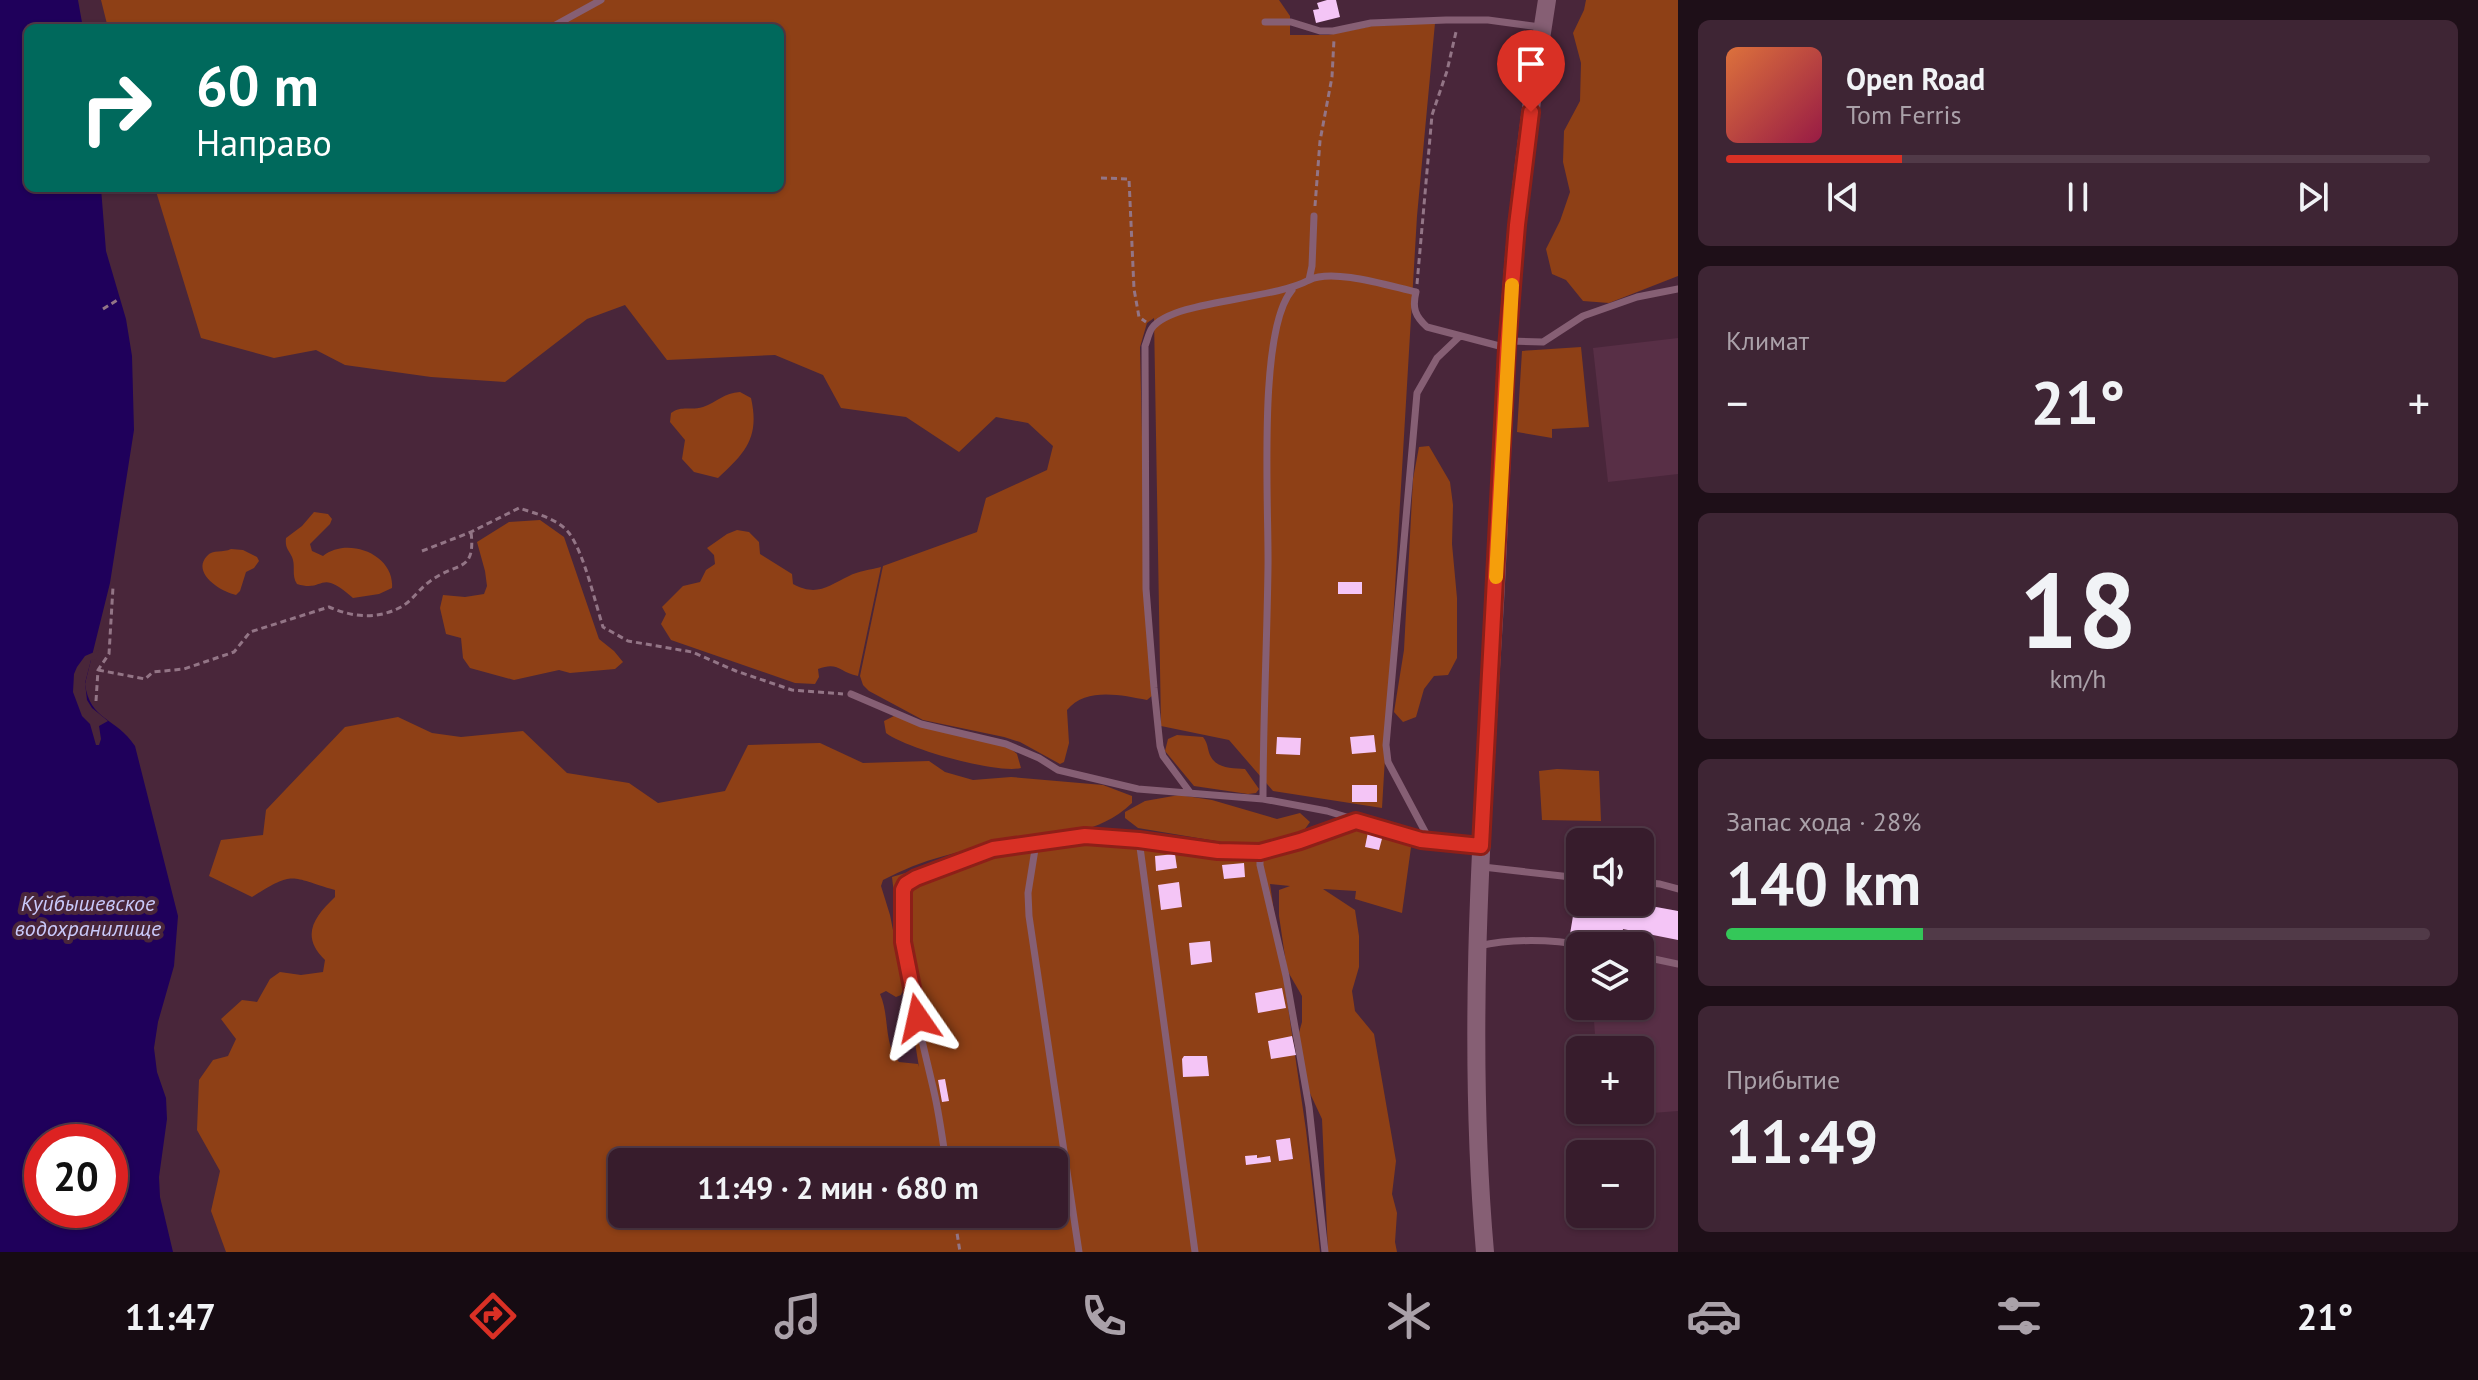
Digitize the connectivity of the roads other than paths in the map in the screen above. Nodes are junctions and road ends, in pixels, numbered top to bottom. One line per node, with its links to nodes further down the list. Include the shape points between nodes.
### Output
1 (601, 0): 4 (lane)
2 (1547, 0): 5 (street)
3 (1265, 22): 5 (lane, via 1333,31 1401,21 1501,21)
4 (557, 24)
5 (1542, 27): 11 (street)
6 (1314, 216): 7 (lane)
7 (1309, 280): 8 (lane); 10 (lane, via 1331,275 1416,292 1417,317 1427,327)
8 (1294, 289): 13 (lane, via 1197,306 1152,327 1145,346 1146,574 1154,688 1163,756); 14 (lane, via 1275,334 1268,399)
9 (1678, 289): 11 (lane, via 1583,316 1543,342)
10 (1460, 336): 11 (lane); 17 (lane, via 1437,358 1417,393 1386,730 1388,762)
11 (1508, 344): 19 (street)
12 (851, 694): 13 (lane, via 921,724 1006,744 1058,770 1138,789)
13 (1189, 791): 14 (lane)
14 (1263, 799): 15 (lane)
15 (1356, 821): 17 (lane); 20 (lane)
16 (1139, 840): 18 (lane, via 1085,836); 20 (lane); 31 (lane)
17 (1430, 841): 19 (lane)
18 (1036, 843): 29 (lane, via 993,849 916,878 903,890 903,942); 30 (lane, via 1029,916)
19 (1481, 846): 21 (street)
20 (1260, 852): 32 (lane, via 1309,1107)
21 (1480, 867): 22 (lane); 26 (street)
22 (1566, 876)
23 (1654, 883): 24 (lane)
24 (1678, 889)
25 (1566, 942): 26 (lane, via 1505,940)
26 (1476, 946): 33 (street, via 1477,1163)
27 (1654, 959): 28 (lane)
28 (1678, 964)
29 (944, 1148)
30 (1079, 1252)
31 (1195, 1252)
32 (1325, 1252)
33 (1485, 1252)

